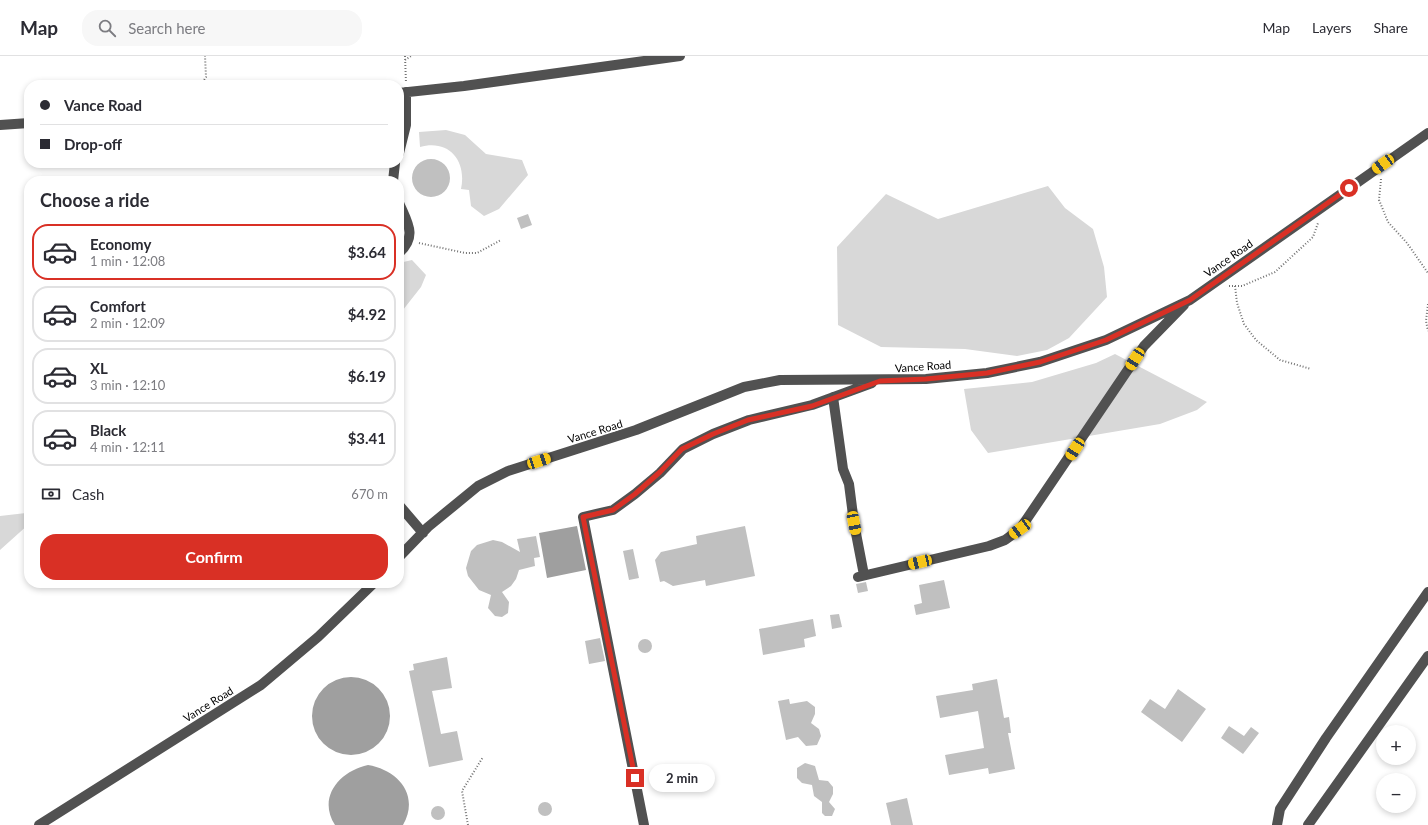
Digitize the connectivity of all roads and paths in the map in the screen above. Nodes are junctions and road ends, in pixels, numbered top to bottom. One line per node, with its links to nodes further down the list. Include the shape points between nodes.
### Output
1 (205, 56): 6 (path)
2 (405, 56): 5 (path)
3 (411, 56): 5 (path)
4 (680, 56): 8 (street)
5 (405, 60): 7 (path)
6 (204, 80)
7 (404, 80)
8 (404, 92)
9 (404, 103): 12 (street)
10 (24, 123): 11 (street)
11 (0, 125)
12 (404, 133)
13 (1428, 133): 14 (street, Vance Road)
14 (1383, 164): 15 (street, Vance Road); 20 (path, via 1379,200 1388,222)
15 (1326, 204): 21 (street, Vance Road); 22 (path, via 1313,237 1275,272 1242,286)
16 (404, 214): 17 (street, via 410,227)
17 (408, 240): 18 (path, via 465,253 477,253); 19 (street)
18 (501, 240)
19 (404, 246)
20 (1428, 273)
21 (1212, 284): 22 (path); 23 (street, Vance Road)
22 (1235, 286): 26 (path, via 1244,324 1256,340 1280,360)
23 (1190, 300): 27 (street, Vance Road, via 1106,340 1040,362 987,373); 28 (street, via 1144,346 1020,529 1005,540 989,546 861,576 849,484 843,469)
24 (1428, 304): 25 (path)
25 (1428, 331)
26 (1311, 369)
27 (880, 381): 28 (street); 30 (street, Vance Road, via 780,380 744,386 636,430 508,471 478,486)
28 (833, 397): 38 (street, via 812,406 748,420 713,434 682,449 660,472 613,510 583,517)
29 (404, 511): 30 (street)
30 (423, 532): 31 (street, Vance Road)
31 (404, 552)
32 (369, 588): 36 (street, Vance Road, via 318,637 261,684)
33 (1428, 592): 39 (street, via 1326,738 1280,809)
34 (1428, 656): 40 (street)
35 (482, 757): 37 (path, via 462,791)
36 (39, 825)
37 (468, 825)
38 (644, 825)
39 (1277, 825)
40 (1308, 825)

